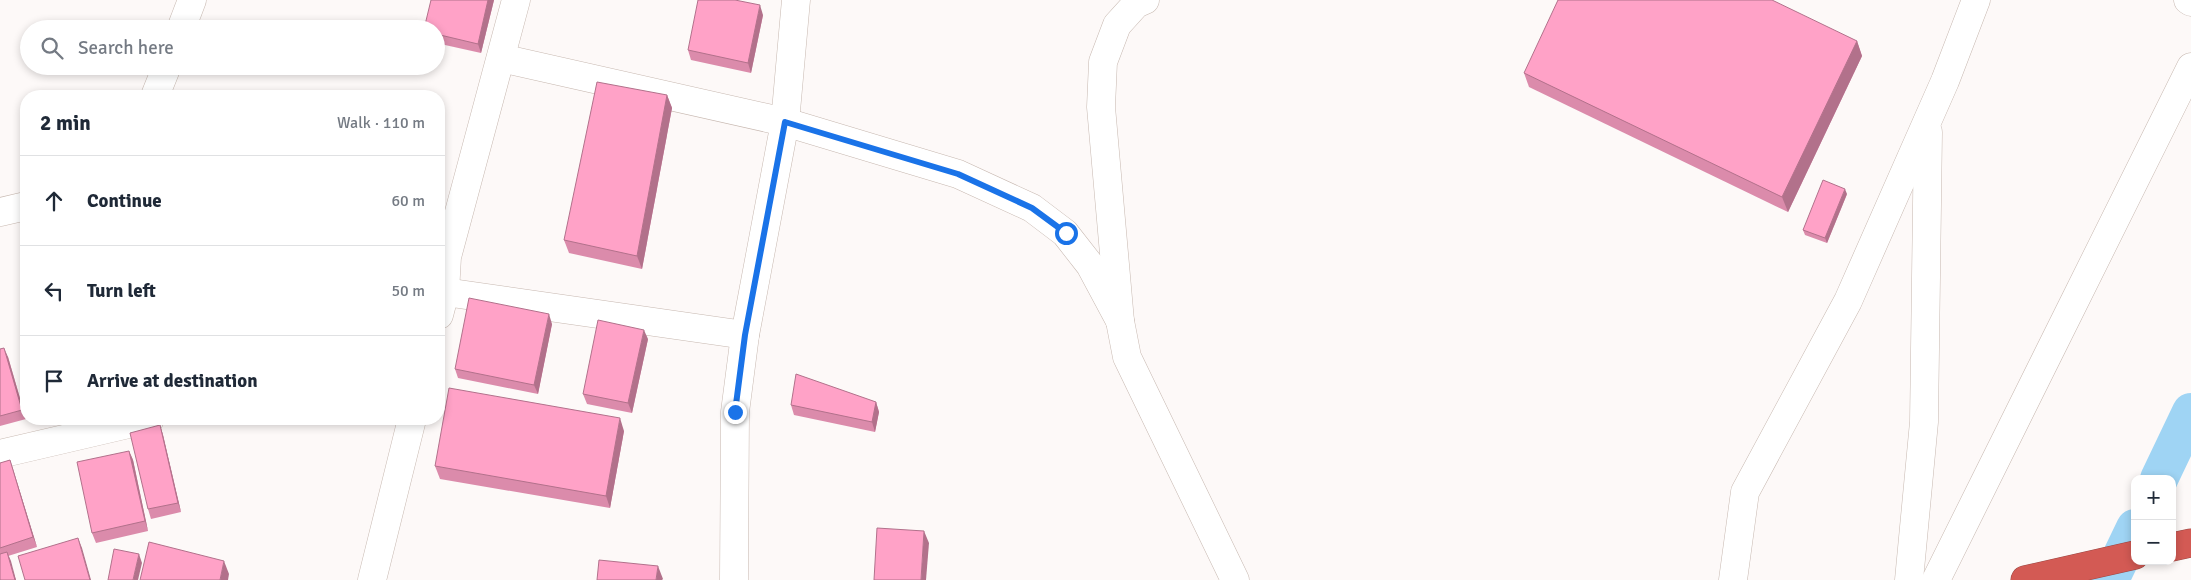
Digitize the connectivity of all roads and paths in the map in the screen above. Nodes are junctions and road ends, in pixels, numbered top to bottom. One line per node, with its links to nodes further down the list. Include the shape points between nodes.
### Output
1 (516, 0): 7 (street)
2 (796, 0): 12 (street)
3 (1145, 0): 17 (street, via 1136,4 1117,25 1103,62 1101,107)
4 (1976, 0): 11 (street)
5 (2188, 0): 6 (street)
6 (2191, 2)
7 (501, 58): 12 (street); 15 (street)
8 (2191, 67): 30 (street)
9 (163, 75): 10 (street)
10 (157, 90)
11 (1928, 119): 28 (street, via 1848,302 1744,492); 29 (street, via 1924,422)
12 (785, 122): 17 (street, via 958,174 1032,208 1066,233 1090,265); 18 (street)
13 (20, 207): 14 (street)
14 (0, 212)
15 (445, 249)
16 (445, 304): 18 (street)
17 (1120, 321): 27 (street, via 1127,357)
18 (745, 335): 26 (street, via 735,412)
19 (124, 425): 21 (street)
20 (411, 425): 25 (street)
21 (0, 454)
22 (2191, 543): 23 (highway)
23 (2176, 546)
24 (2131, 556): 31 (highway)
25 (372, 580)
26 (734, 580)
27 (1235, 580)
28 (1733, 580)
29 (1909, 580)
30 (1936, 580)
31 (2025, 580)

